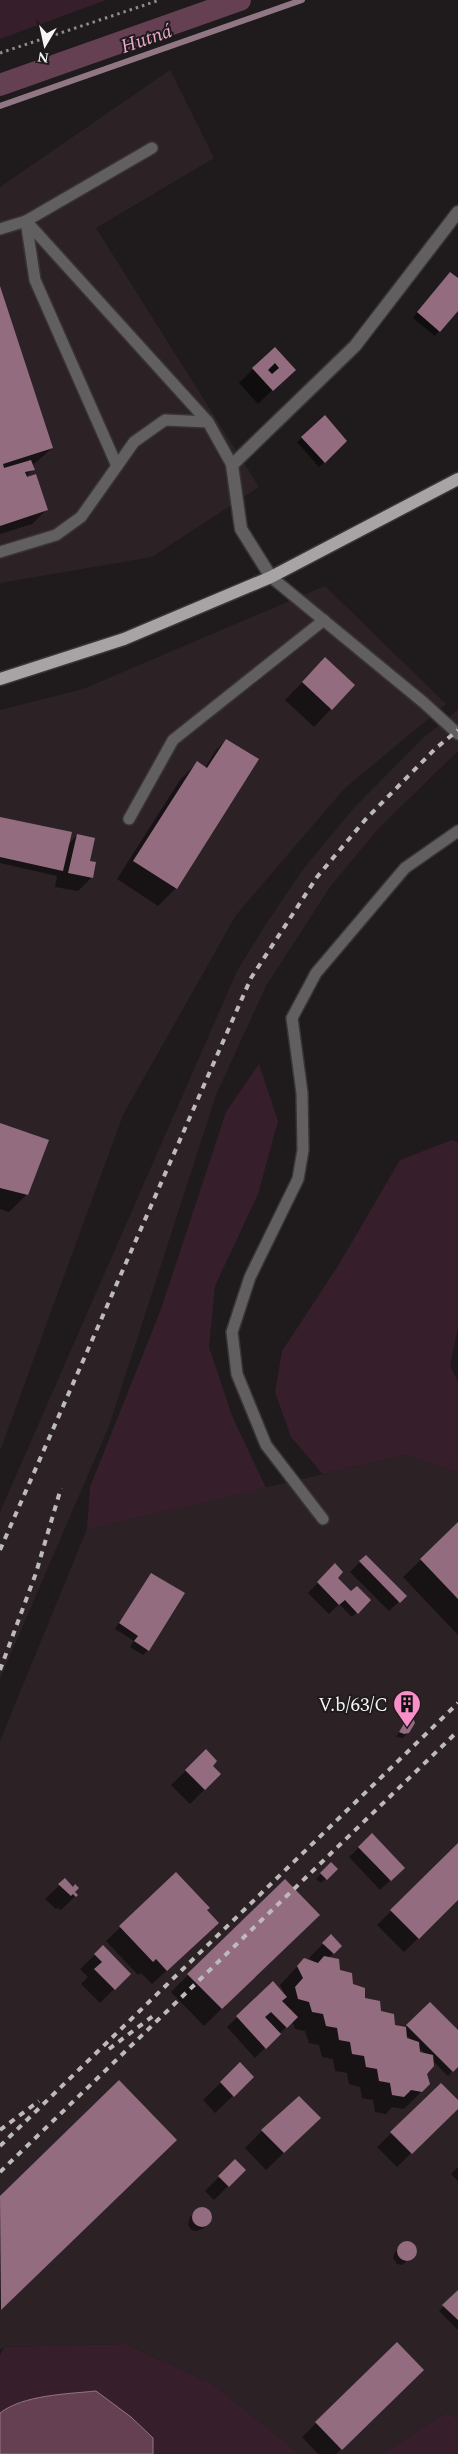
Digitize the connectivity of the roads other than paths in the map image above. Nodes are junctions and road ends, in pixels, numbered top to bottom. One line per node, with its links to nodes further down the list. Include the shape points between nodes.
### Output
1 (152, 148): 3 (lane)
2 (458, 212): 6 (street, via 356,346)
3 (26, 221): 4 (lane); 5 (lane); 7 (lane, via 35,280)
4 (0, 229)
5 (208, 422): 6 (lane); 7 (lane, via 165,420 134,442)
6 (232, 465): 10 (street, via 241,529)
7 (117, 466): 9 (lane, via 81,517 56,535)
8 (458, 479): 10 (main road)
9 (0, 552)
10 (271, 577): 11 (lane); 12 (main road, via 124,639)
11 (324, 620): 13 (lane); 14 (lane, via 173,740)
12 (0, 679)
13 (458, 734)
14 (129, 819)
15 (458, 831): 16 (lane, via 405,868 316,973 292,1018 302,1093 303,1150 298,1179 250,1278 232,1332 237,1374 266,1445)
16 (323, 1519)

